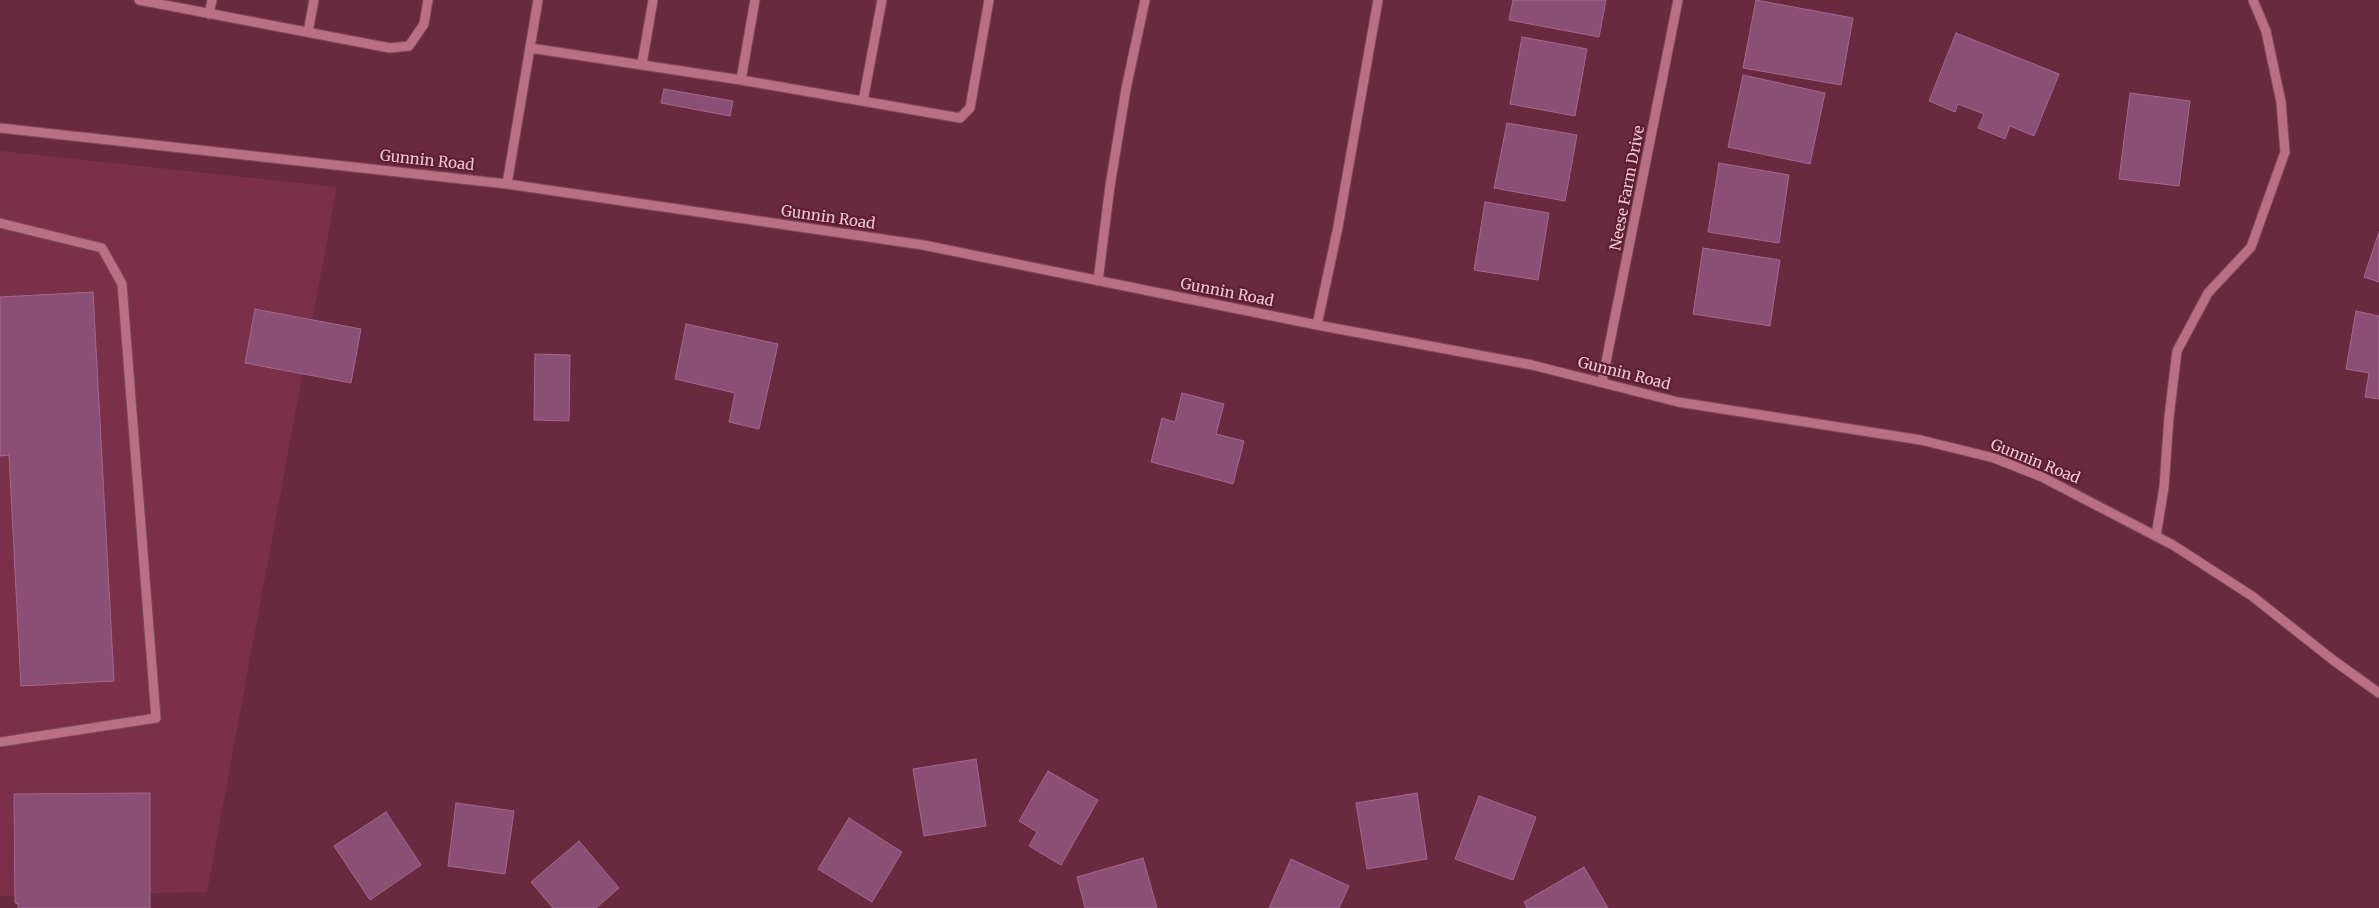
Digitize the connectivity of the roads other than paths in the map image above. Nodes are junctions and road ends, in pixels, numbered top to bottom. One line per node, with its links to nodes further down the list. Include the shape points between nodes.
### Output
1 (139, 0): 14 (street)
2 (212, 0): 14 (street)
3 (314, 0): 15 (street)
4 (428, 0): 15 (street, via 424,24 409,46 390,48)
5 (538, 0): 16 (street)
6 (653, 0): 17 (street)
7 (755, 0): 18 (street)
8 (882, 0): 19 (street)
9 (989, 0): 19 (street, via 970,108 960,118)
10 (1145, 0): 23 (street, via 1126,89)
11 (1378, 0): 24 (street, via 1338,227)
12 (1678, 0): 25 (street, Neese Farm Drive)
13 (2253, 0): 26 (street, via 2266,31 2281,102 2285,152 2251,247 2208,293 2177,351)
14 (209, 14): 15 (street)
15 (308, 32)
16 (530, 48): 17 (street); 21 (street)
17 (642, 64): 18 (street)
18 (741, 80): 19 (street)
19 (862, 101)
20 (0, 128): 21 (street, Gunnin Road)
21 (507, 184): 23 (street, Gunnin Road, via 923,245)
22 (0, 224): 28 (street, via 102,248 122,284 156,718)
23 (1098, 281): 24 (street, Gunnin Road)
24 (1317, 325): 25 (street, Gunnin Road)
25 (1602, 382): 26 (street, Gunnin Road, via 1678,402 1921,440 1994,458 2050,481)
26 (2156, 536): 27 (street, Gunnin Road, via 2252,596)
27 (2379, 693)
28 (0, 742)

